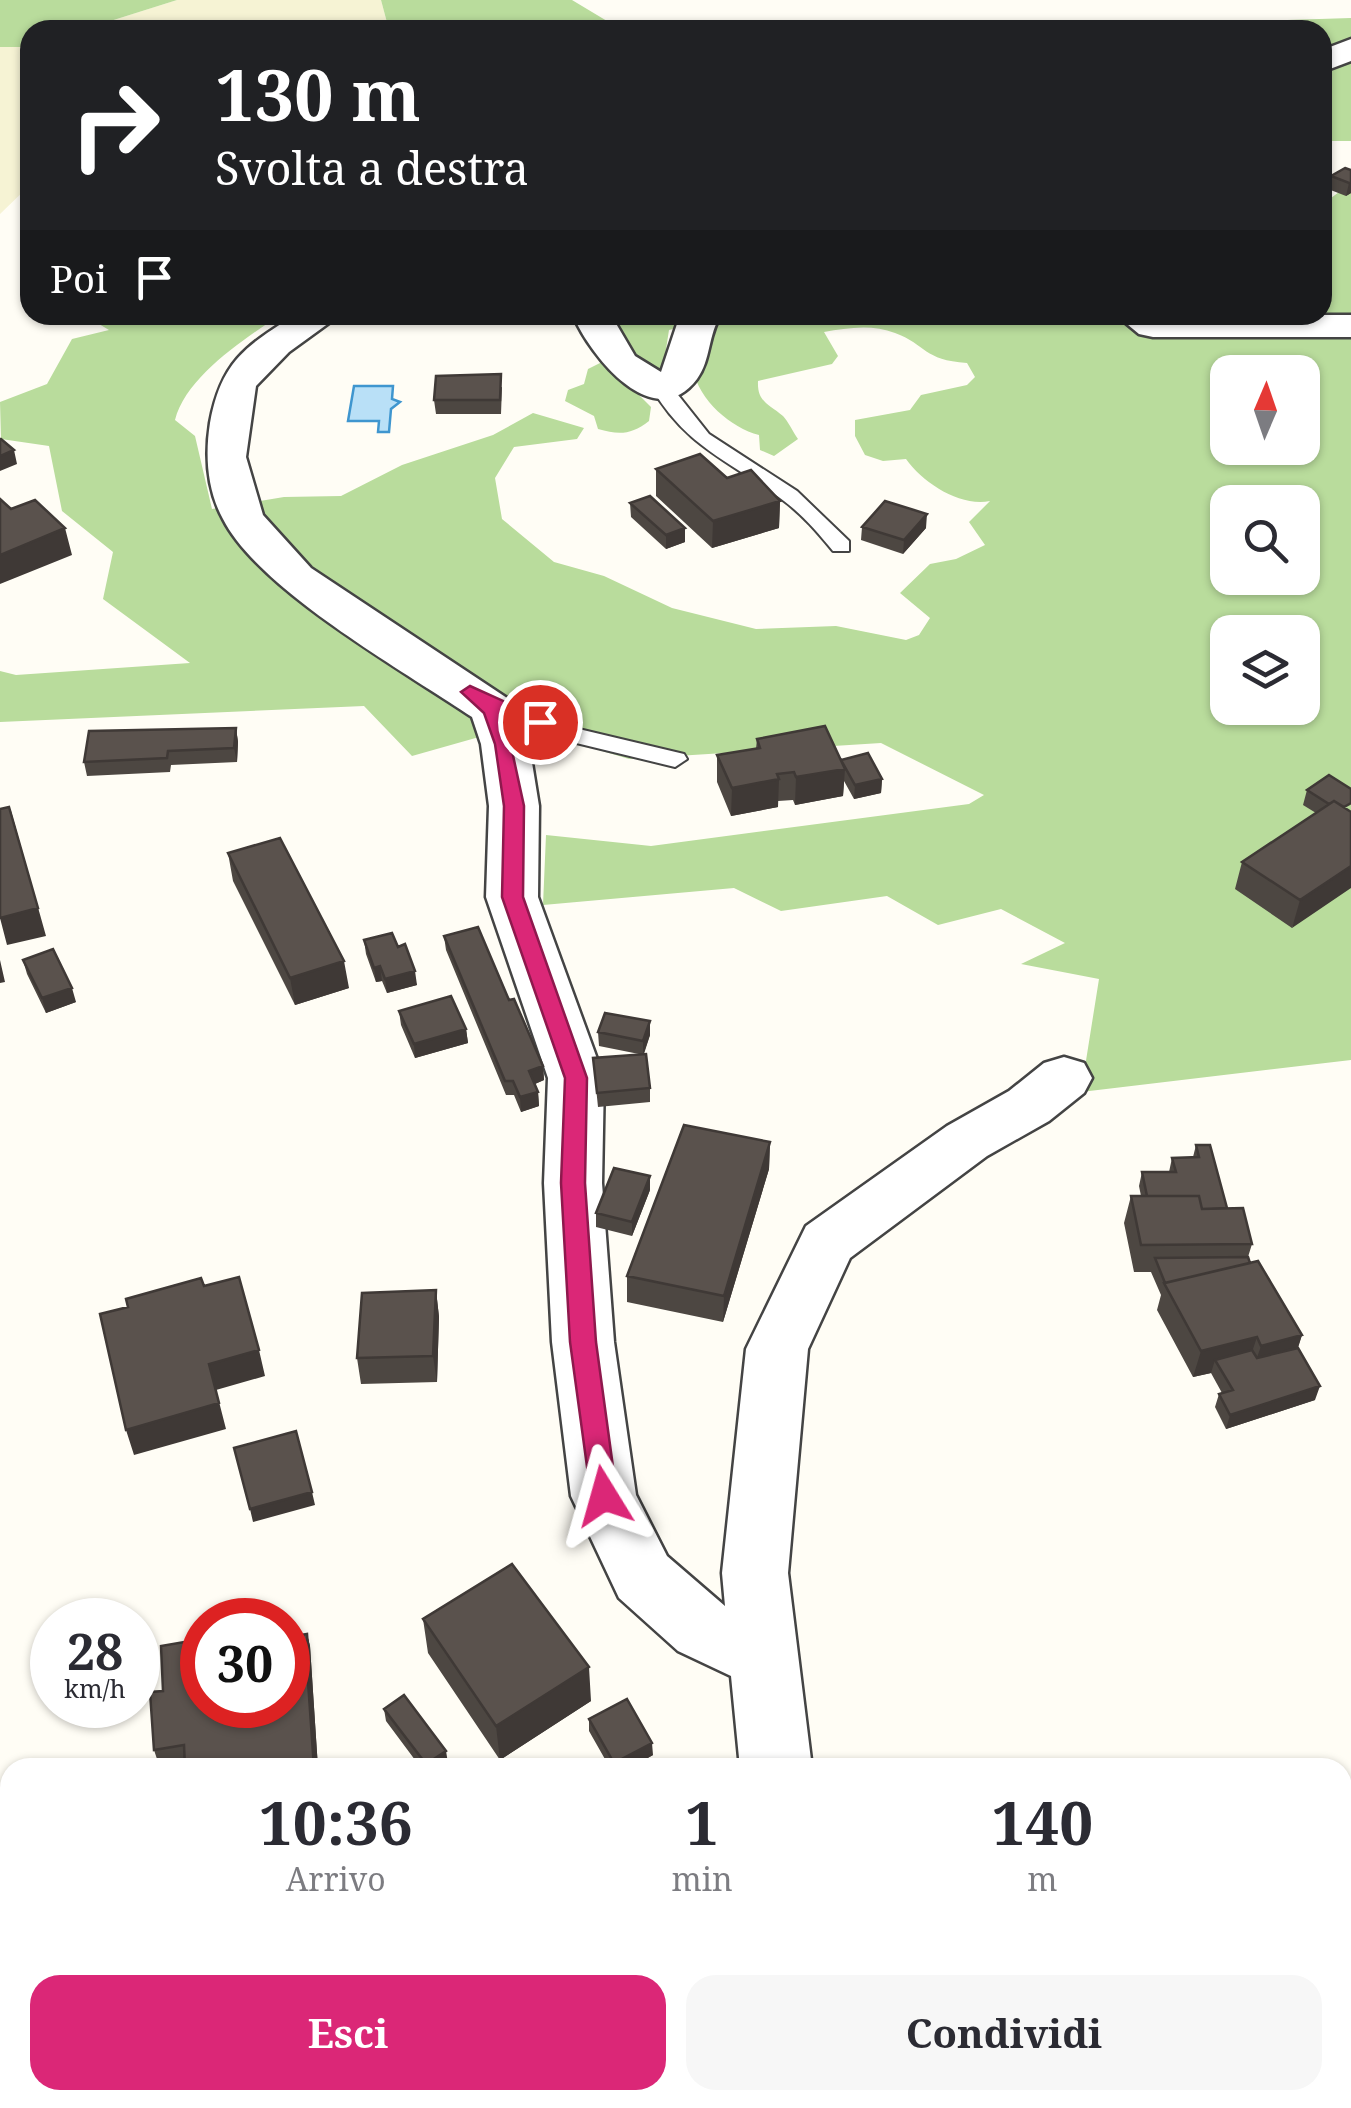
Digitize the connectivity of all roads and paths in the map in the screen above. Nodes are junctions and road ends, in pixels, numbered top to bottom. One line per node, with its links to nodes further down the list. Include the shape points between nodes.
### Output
1 (304, 325): 8 (street, via 237,383 225,457 243,518 295,577)
2 (598, 325): 6 (street, via 619,364 649,385)
3 (693, 325): 6 (street, via 683,371)
4 (1152, 325): 5 (street)
5 (1351, 326)
6 (660, 385): 7 (lane, via 674,414 722,457 791,496)
7 (841, 546)
8 (470, 692): 9 (lane, via 576,736); 11 (street, via 493,710 504,744 514,806 512,897 576,1078 573,1183 583,1342 604,1496 643,1578 702,1629)
9 (676, 759)
10 (1064, 1078): 11 (street, via 827,1243 777,1349 755,1572)
11 (764, 1658): 12 (street)
12 (775, 1758)

